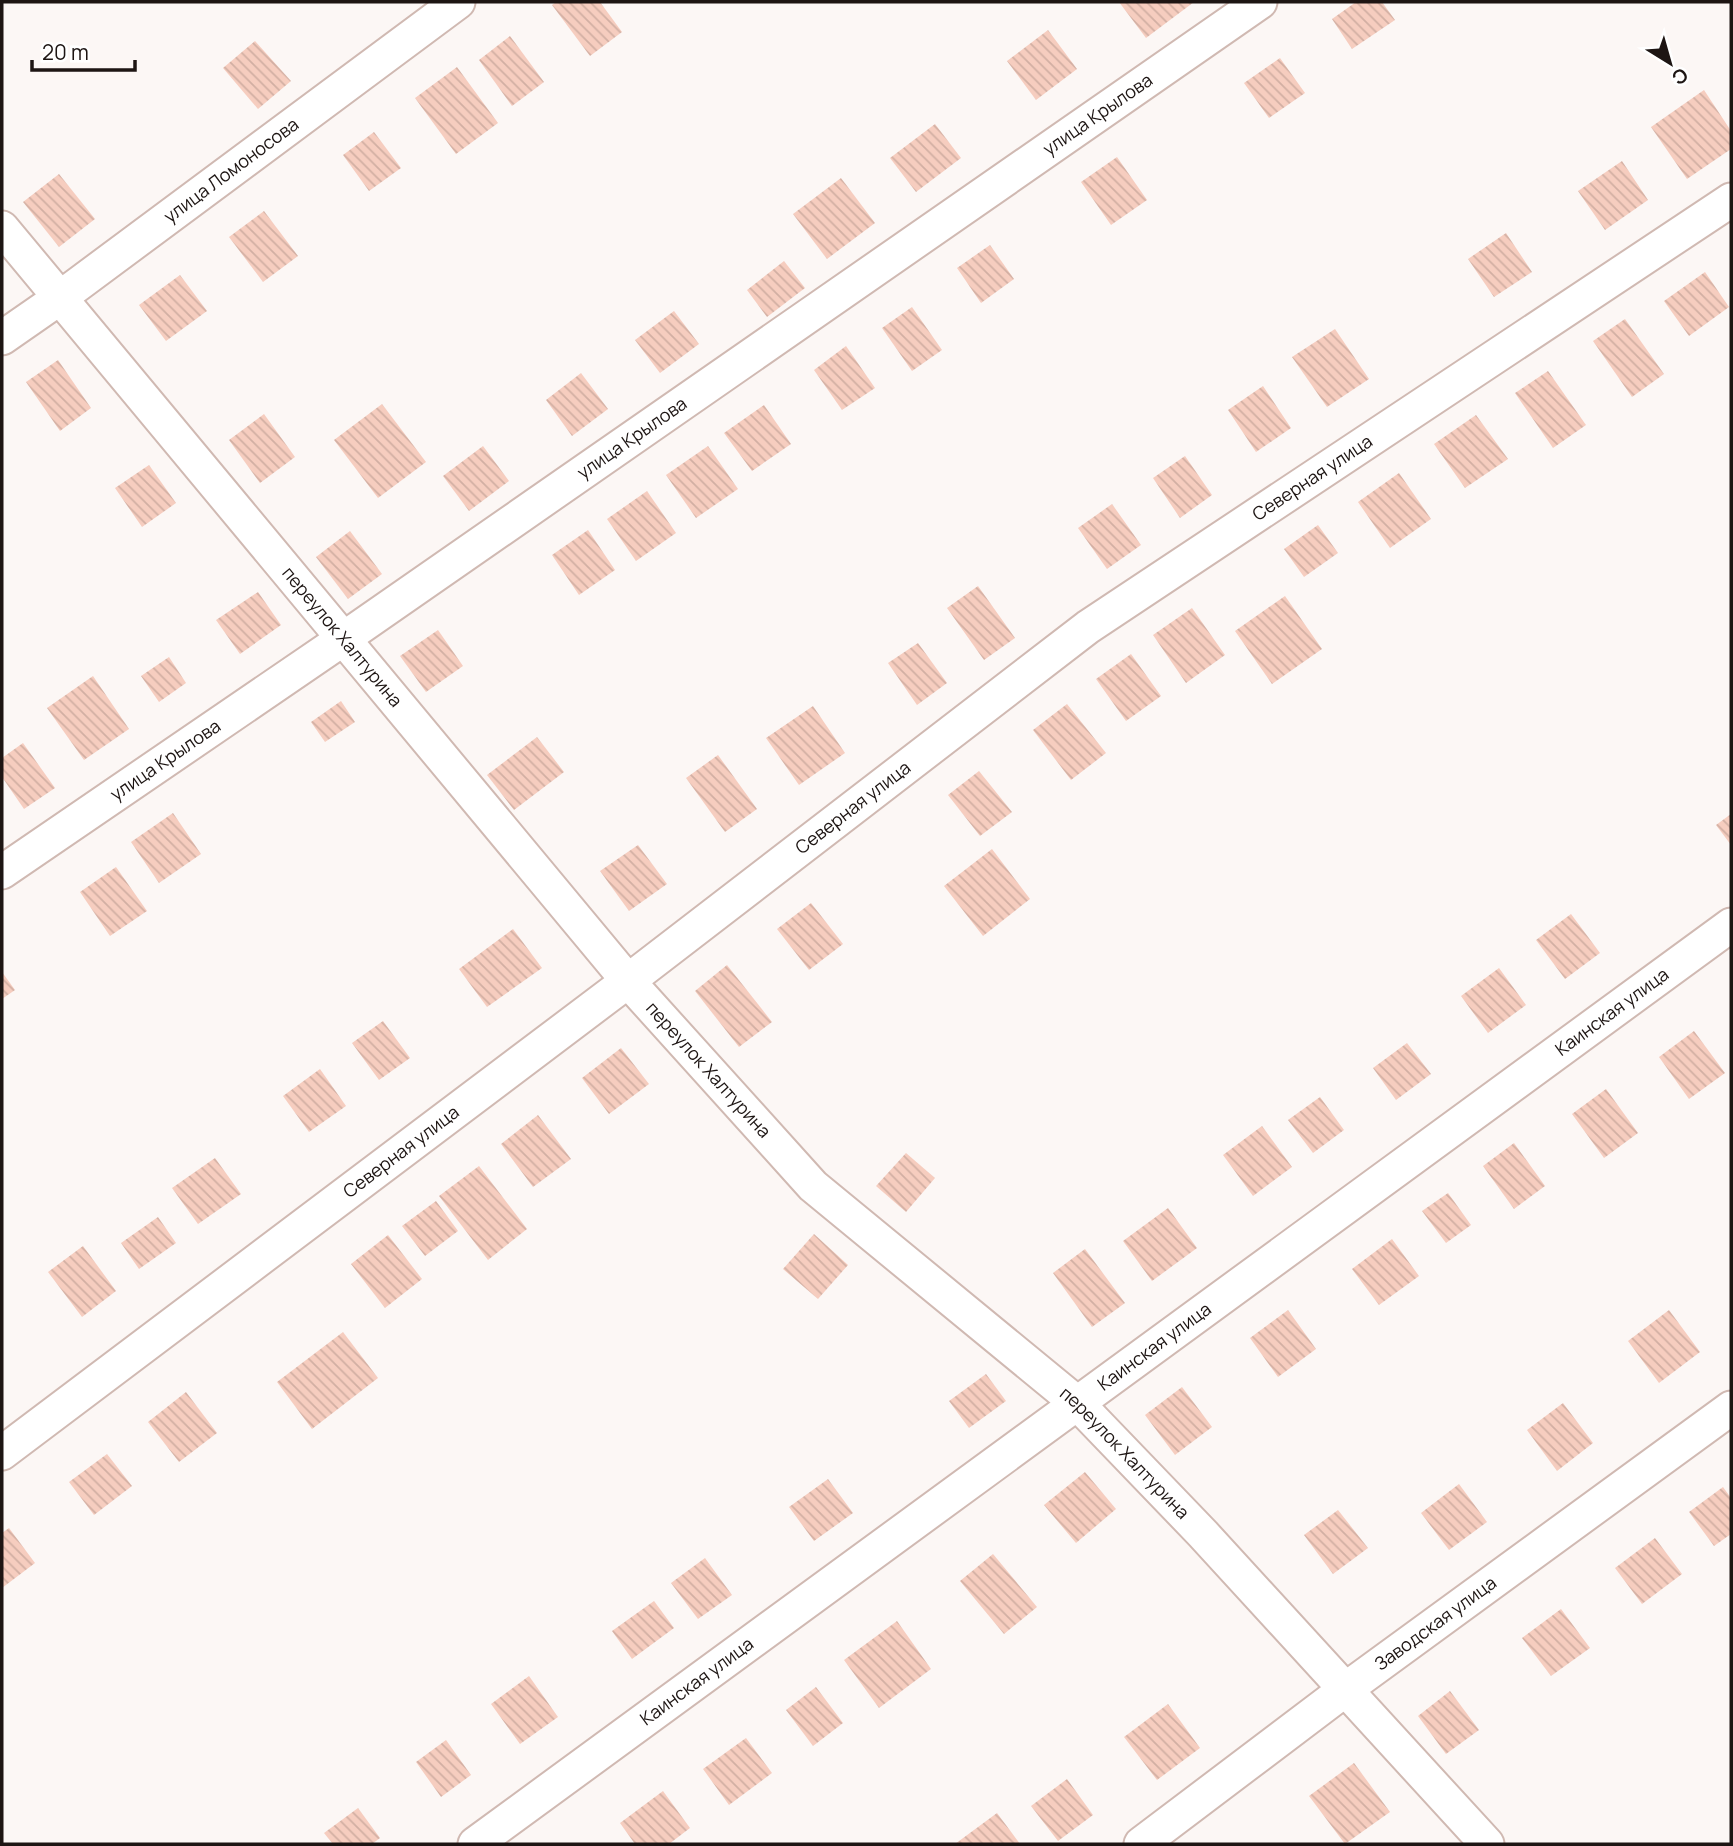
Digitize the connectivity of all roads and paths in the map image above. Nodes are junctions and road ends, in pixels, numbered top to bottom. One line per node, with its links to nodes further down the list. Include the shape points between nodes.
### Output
1 (458, 2): 5 (street, улица Ломоносова)
2 (1260, 2): 7 (street, улица Крылова)
3 (1731, 201): 10 (street, Северная улица, via 1088,627)
4 (2, 228): 5 (street, переулок Халтурина)
5 (61, 297): 6 (street, улица Ломоносова); 7 (street, переулок Халтурина)
6 (2, 338)
7 (343, 639): 8 (street, улица Крылова); 10 (street, переулок Халтурина)
8 (2, 872)
9 (1731, 925): 11 (street, Каинская улица)
10 (628, 981): 11 (street, переулок Халтурина, via 813,1186); 13 (street, Северная улица)
11 (1077, 1403): 14 (street, переулок Халтурина); 15 (street, Каинская улица)
12 (1731, 1408): 14 (street, Заводская улица)
13 (2, 1453)
14 (1346, 1689): 16 (street, Заводская улица); 17 (street, переулок Халтурина)
15 (475, 1844)
16 (1141, 1844)
17 (1487, 1844)

